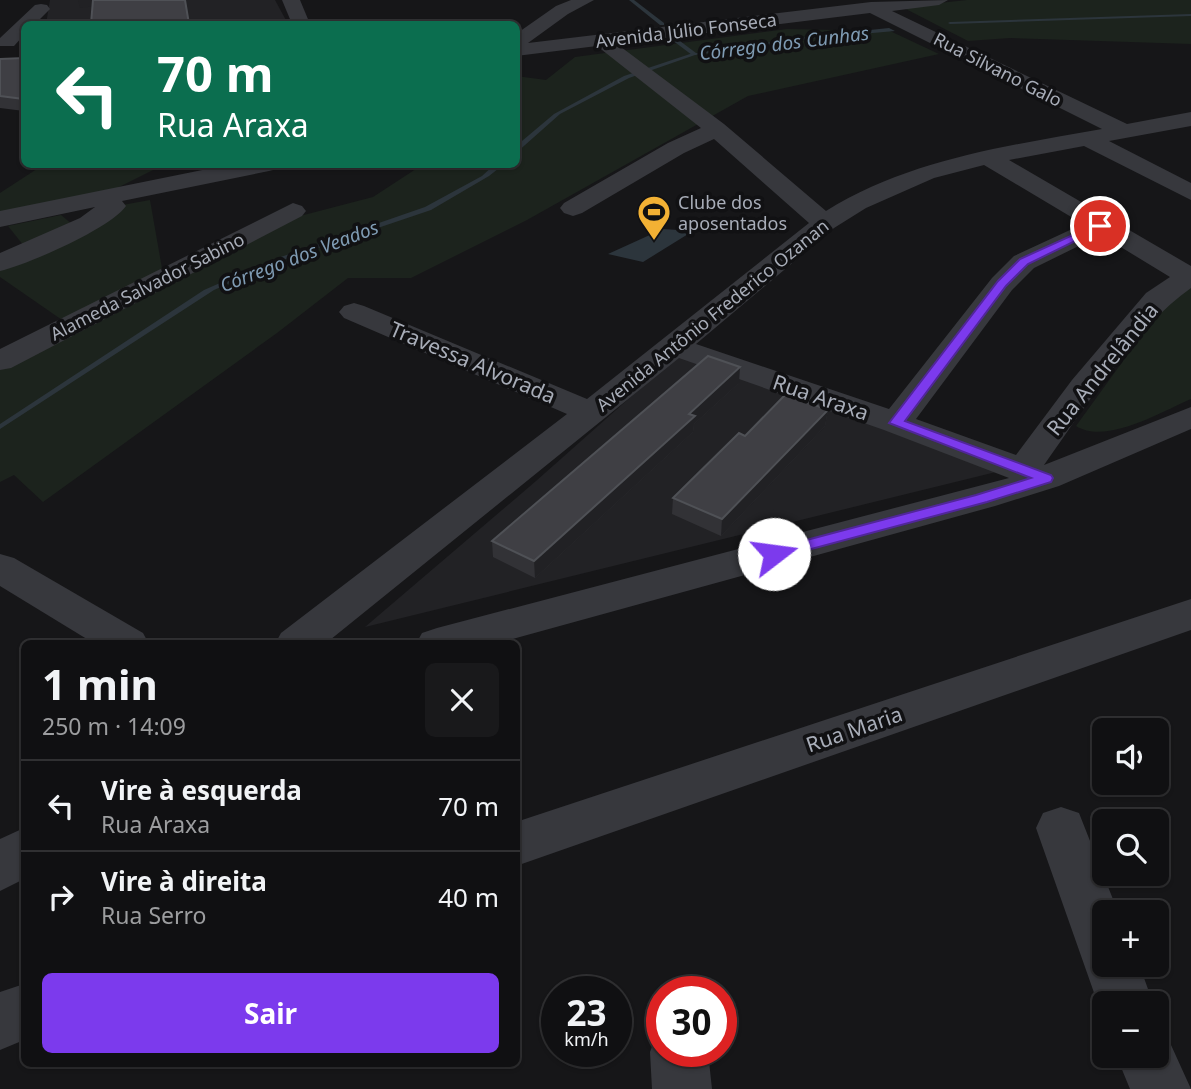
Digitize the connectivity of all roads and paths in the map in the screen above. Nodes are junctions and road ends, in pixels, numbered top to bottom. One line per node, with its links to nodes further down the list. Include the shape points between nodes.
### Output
1 (291, 0): 9 (street)
2 (585, 0): 5 (street)
3 (939, 0): 4 (street, Avenida Júlio Fonseca)
4 (865, 4): 10 (street, Avenida Júlio Fonseca); 16 (street, Rua Silvano Galo)
5 (554, 5): 11 (street)
6 (733, 5): 10 (street)
7 (41, 9): 8 (street)
8 (30, 21)
9 (299, 21)
10 (762, 21): 12 (street, Avenida Júlio Fonseca)
11 (520, 39)
12 (601, 40): 13 (street, Avenida Júlio Fonseca); 15 (street)
13 (520, 50)
14 (1188, 122): 16 (street, Avenida Antônio Frederico Ozanan)
15 (716, 129): 23 (street); 27 (street)
16 (1124, 131): 17 (street, Avenida Antônio Frederico Ozanan)
17 (1088, 139): 18 (street, Avenida Antônio Frederico Ozanan); 21 (street)
18 (987, 157): 27 (street, Avenida Antônio Frederico Ozanan, via 890,187); 28 (street)
19 (181, 168): 22 (street)
20 (250, 168): 22 (street)
21 (1191, 193)
22 (130, 194): 25 (street)
23 (573, 208)
24 (293, 211): 33 (street, Alameda Salvador Sabino)
25 (79, 214): 26 (street); 29 (street)
26 (0, 219)
27 (825, 223): 32 (street, Avenida Antônio Frederico Ozanan)
28 (1100, 226): 30 (street); 36 (street, via 1024,262 1002,284)
29 (0, 263)
30 (1190, 276): 37 (street, Rua Andrelândia, via 1156,299 1083,387)
31 (355, 312): 34 (street, Travessa Alvorada)
32 (674, 347): 34 (street, Avenida Antônio Frederico Ozanan); 36 (street, Rua Araxa)
33 (0, 361)
34 (591, 412): 41 (street, Avenida Antônio Frederico Ozanan)
35 (1191, 417): 37 (street)
36 (896, 423): 37 (street, Rua Araxa)
37 (1034, 475): 42 (street, via 982,499)
38 (0, 568): 40 (street)
39 (1191, 614): 44 (street, Rua Maria)
40 (121, 640)
41 (301, 640)
42 (452, 640)
43 (1060, 828): 47 (street)
44 (520, 843)
45 (21, 852): 46 (street)
46 (0, 868)
47 (1092, 915)
48 (21, 1013): 49 (street)
49 (0, 1021)
50 (680, 1067): 52 (street)
51 (1151, 1068): 53 (street)
52 (682, 1089)
53 (1161, 1089)

